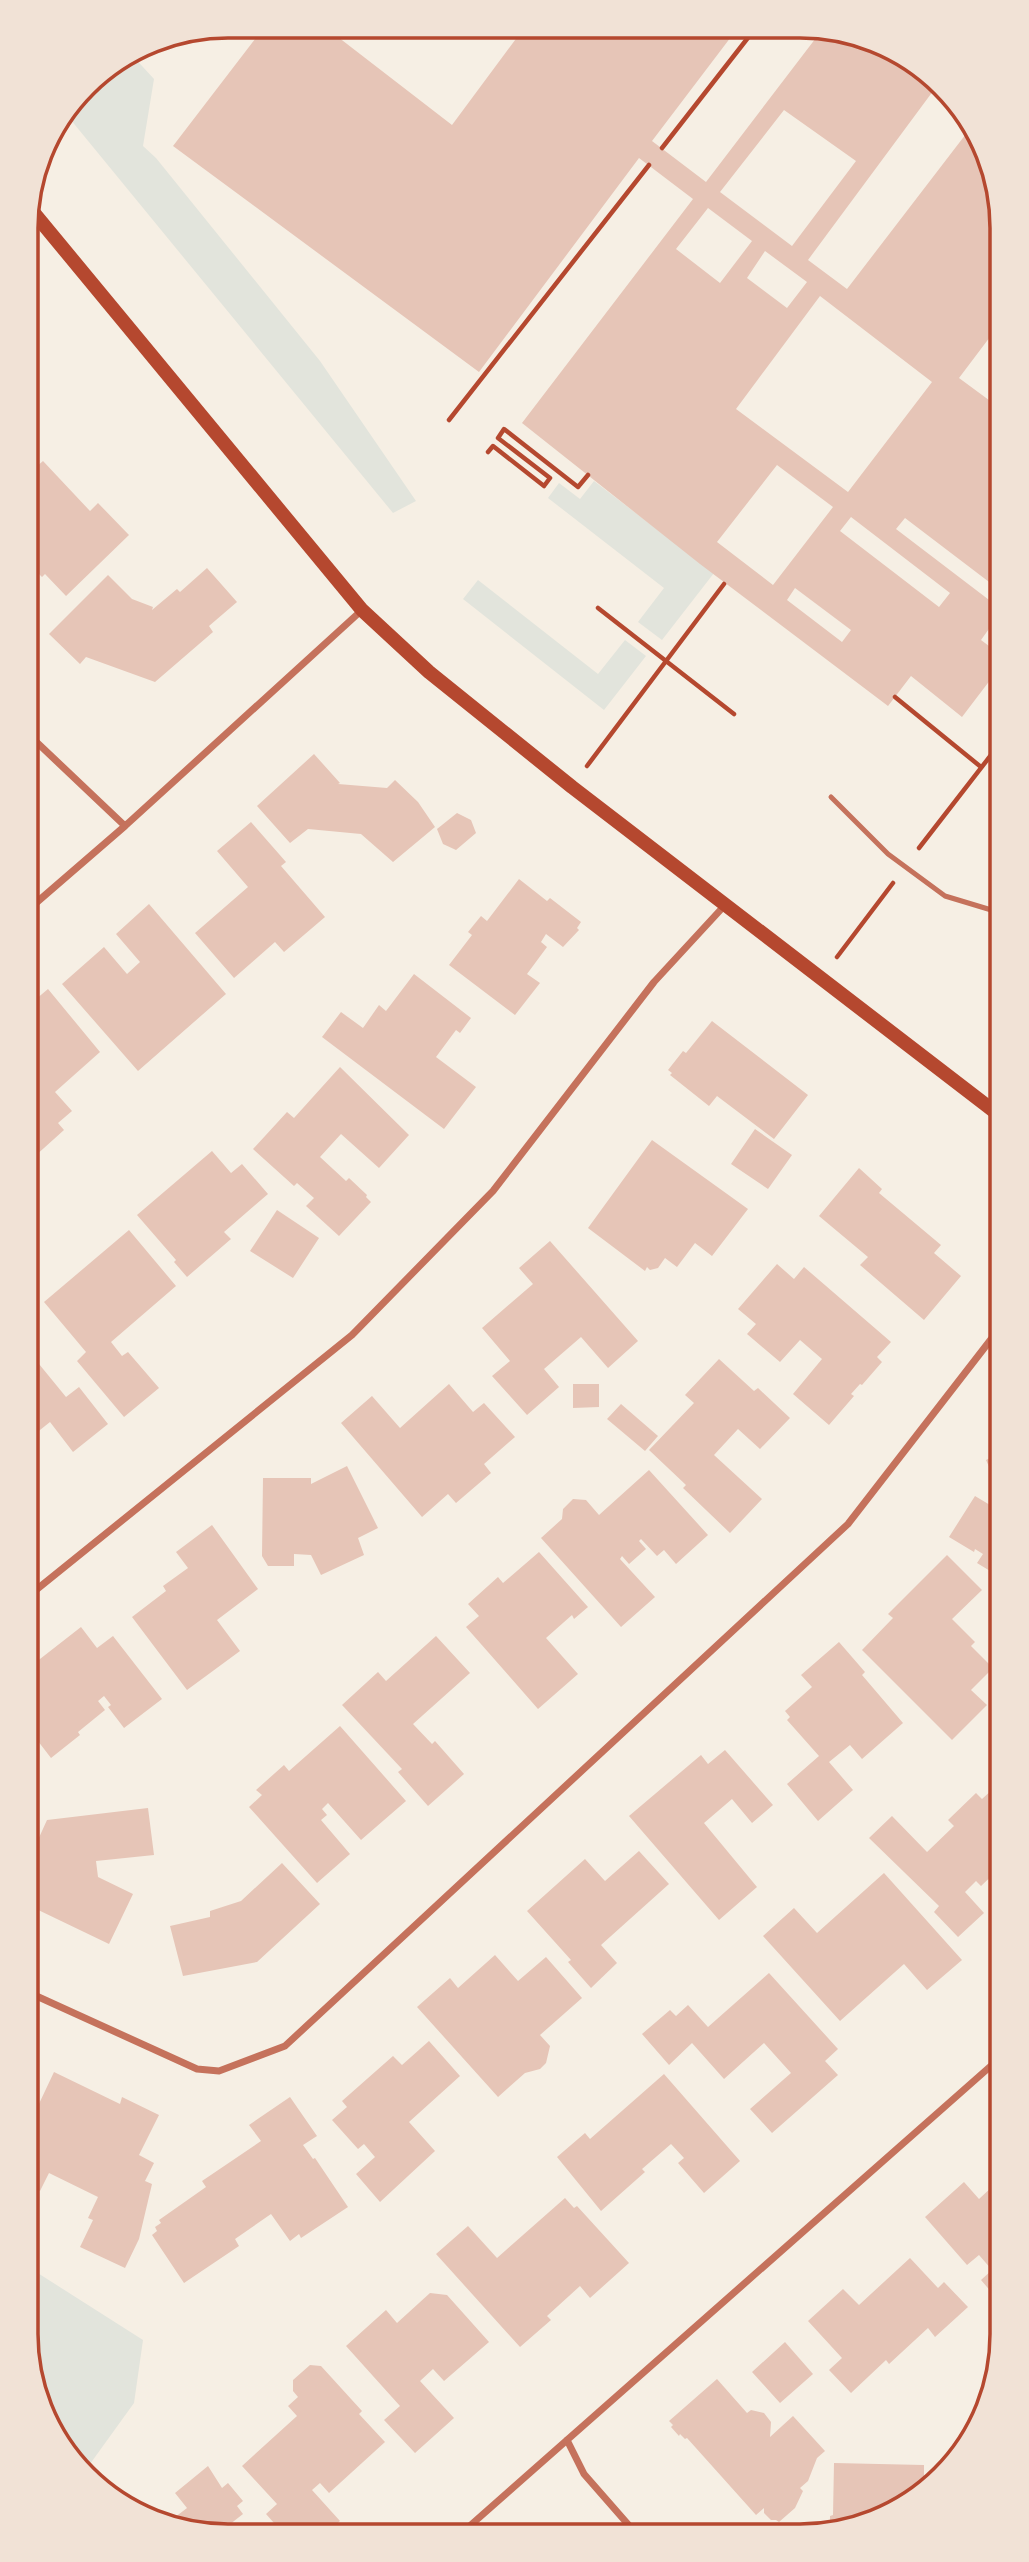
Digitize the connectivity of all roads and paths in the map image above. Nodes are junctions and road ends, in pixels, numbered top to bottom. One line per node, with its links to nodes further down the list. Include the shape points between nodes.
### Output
1 (748, 38): 2 (path)
2 (662, 148)
3 (649, 165): 5 (path)
4 (39, 219): 10 (main road)
5 (449, 420)
6 (488, 452): 7 (path, via 493,446 544,486 551,478 498,438 504,429 578,487)
7 (587, 475)
8 (724, 584): 11 (path)
9 (598, 608): 11 (path)
10 (362, 610): 17 (main road, via 429,672); 19 (street)
11 (666, 661): 13 (path); 17 (path)
12 (895, 697): 16 (path)
13 (734, 714)
14 (39, 744): 19 (street)
15 (990, 756): 16 (path)
16 (981, 767): 20 (path)
17 (572, 787): 22 (main road)
18 (831, 797): 20 (lane)
19 (125, 826): 21 (street)
20 (905, 867): 23 (lane, via 945,897); 24 (path)
21 (39, 901)
22 (725, 905): 24 (main road); 27 (street, via 654,982 493,1191 352,1335)
23 (990, 910)
24 (822, 979): 25 (main road)
25 (990, 1108)
26 (990, 1341): 28 (street, via 848,1524 285,2046 219,2071 197,2069)
27 (38, 1588)
28 (38, 1997)
29 (990, 2068): 30 (street)
30 (567, 2440): 31 (street); 32 (street, via 584,2474)
31 (472, 2524)
32 (628, 2524)

